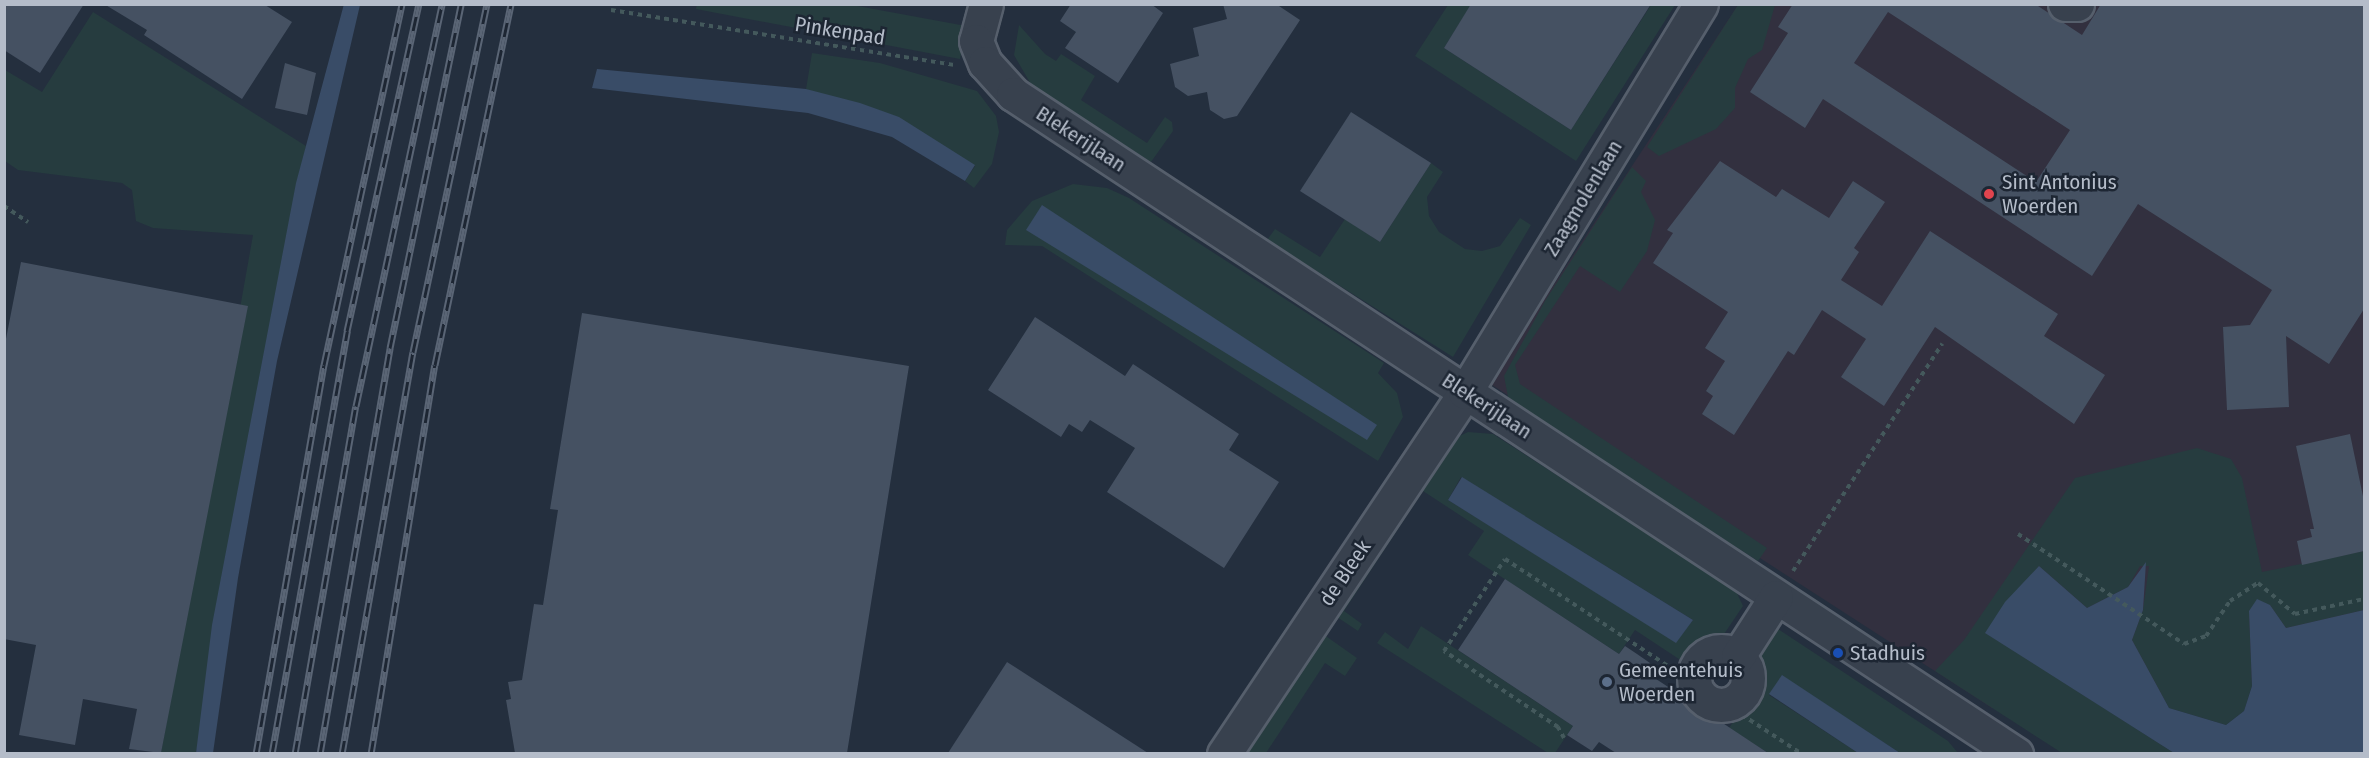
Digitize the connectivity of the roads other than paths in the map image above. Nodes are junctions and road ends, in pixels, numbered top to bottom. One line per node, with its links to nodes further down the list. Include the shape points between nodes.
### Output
1 (986, 4): 5 (street, Blekerijlaan, via 976,41 993,71 1013,94)
2 (1701, 4): 5 (street, Zaagmolenlaan)
3 (2065, 4): 4 (street)
4 (2077, 4)
5 (1465, 392): 6 (street, Blekerijlaan); 8 (street, de Bleek)
6 (1776, 597): 7 (street); 9 (street, Blekerijlaan)
7 (1738, 656): 7 (street, via 1748,671 1747,688 1727,705 1703,699 1695,684 1696,668 1706,655 1722,651)
8 (1224, 753)
9 (2016, 753)

